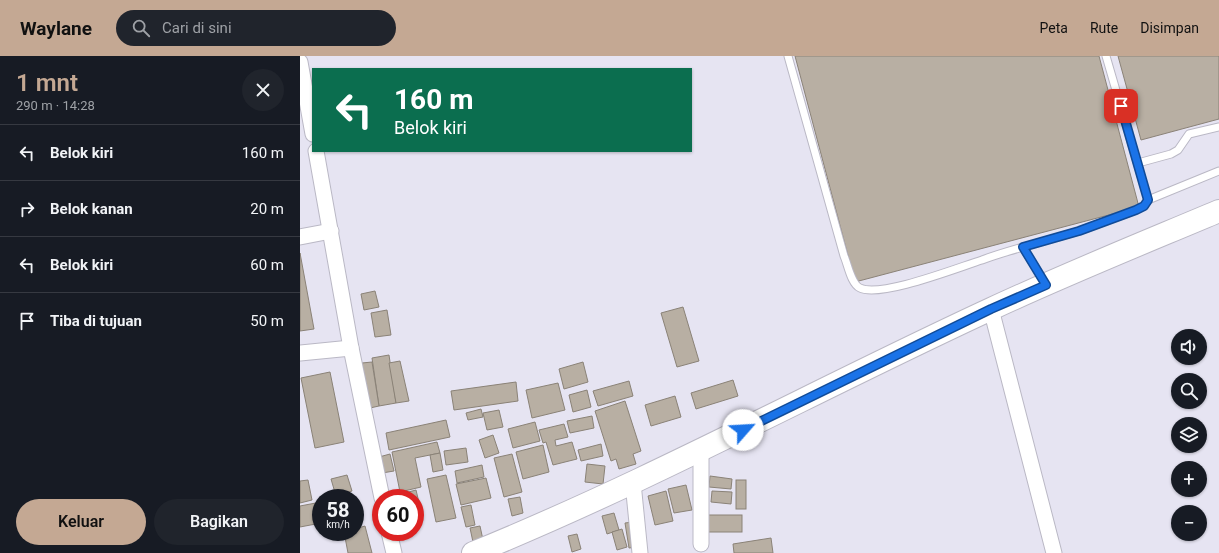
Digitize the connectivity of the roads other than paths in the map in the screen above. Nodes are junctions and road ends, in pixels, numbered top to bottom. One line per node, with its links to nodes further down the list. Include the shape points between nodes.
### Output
1 (788, 56): 13 (lane, via 844,256 852,278 858,286 864,290 875,290 906,284)
2 (1106, 56): 7 (lane)
3 (300, 62): 5 (street)
4 (1219, 127): 7 (lane, via 1189,134 1178,150 1171,154)
5 (312, 128)
6 (316, 152): 11 (street)
7 (1138, 163): 9 (lane)
8 (1219, 171): 9 (lane)
9 (1148, 200): 13 (lane, via 1144,206 1136,210 1079,231)
10 (1219, 211): 14 (main road)
11 (331, 231): 12 (street); 16 (street)
12 (300, 237)
13 (1023, 247): 14 (lane)
14 (1046, 285): 15 (main road)
15 (991, 309): 18 (main road); 26 (street)
16 (351, 348): 17 (street); 20 (street)
17 (300, 353)
18 (701, 450): 19 (main road); 22 (street)
19 (633, 483): 24 (main road); 25 (street)
20 (380, 489)
21 (392, 541): 23 (street)
22 (701, 544)
23 (394, 553)
24 (472, 553)
25 (640, 553)
26 (1054, 553)

